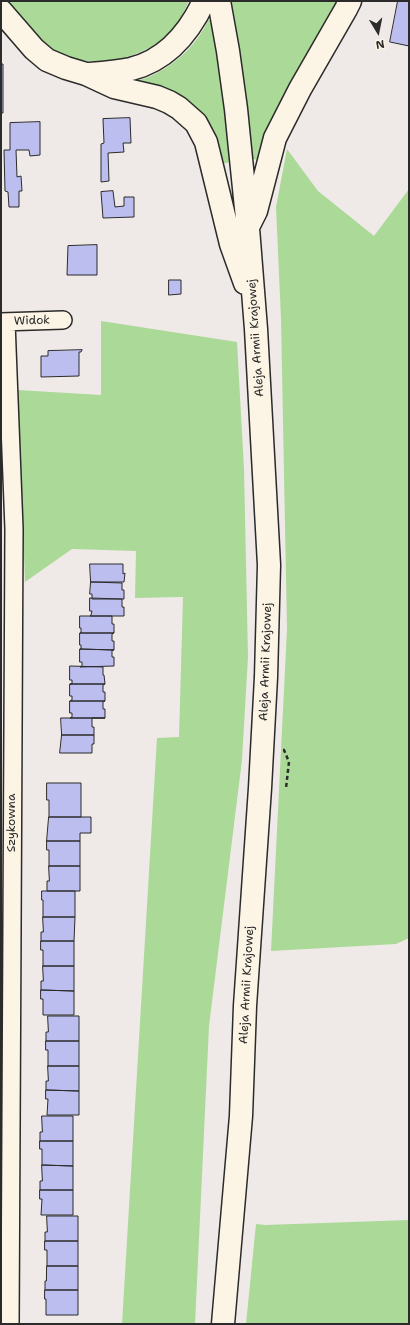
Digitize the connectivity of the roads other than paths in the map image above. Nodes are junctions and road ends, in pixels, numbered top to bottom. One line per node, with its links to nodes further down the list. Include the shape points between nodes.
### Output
1 (204, 1): 5 (main road, via 183,36 155,59 132,69)
2 (219, 1): 6 (main road, Aleja Armii Krajowej, via 236,109)
3 (350, 1): 6 (main road, via 275,138 256,211)
4 (1, 11): 5 (main road, via 40,54 56,64)
5 (86, 74): 7 (main road, via 114,87 157,97 179,108 196,123 206,142 231,244)
6 (248, 228): 7 (main road, Aleja Armii Krajowej)
7 (254, 308): 11 (main road, Aleja Armii Krajowej, via 269,565 266,677 245,1006 241,1116)
8 (63, 320): 9 (street, Widok)
9 (4, 322): 10 (street, Szykowna, via 14,529)
10 (10, 1324)
11 (222, 1324)

